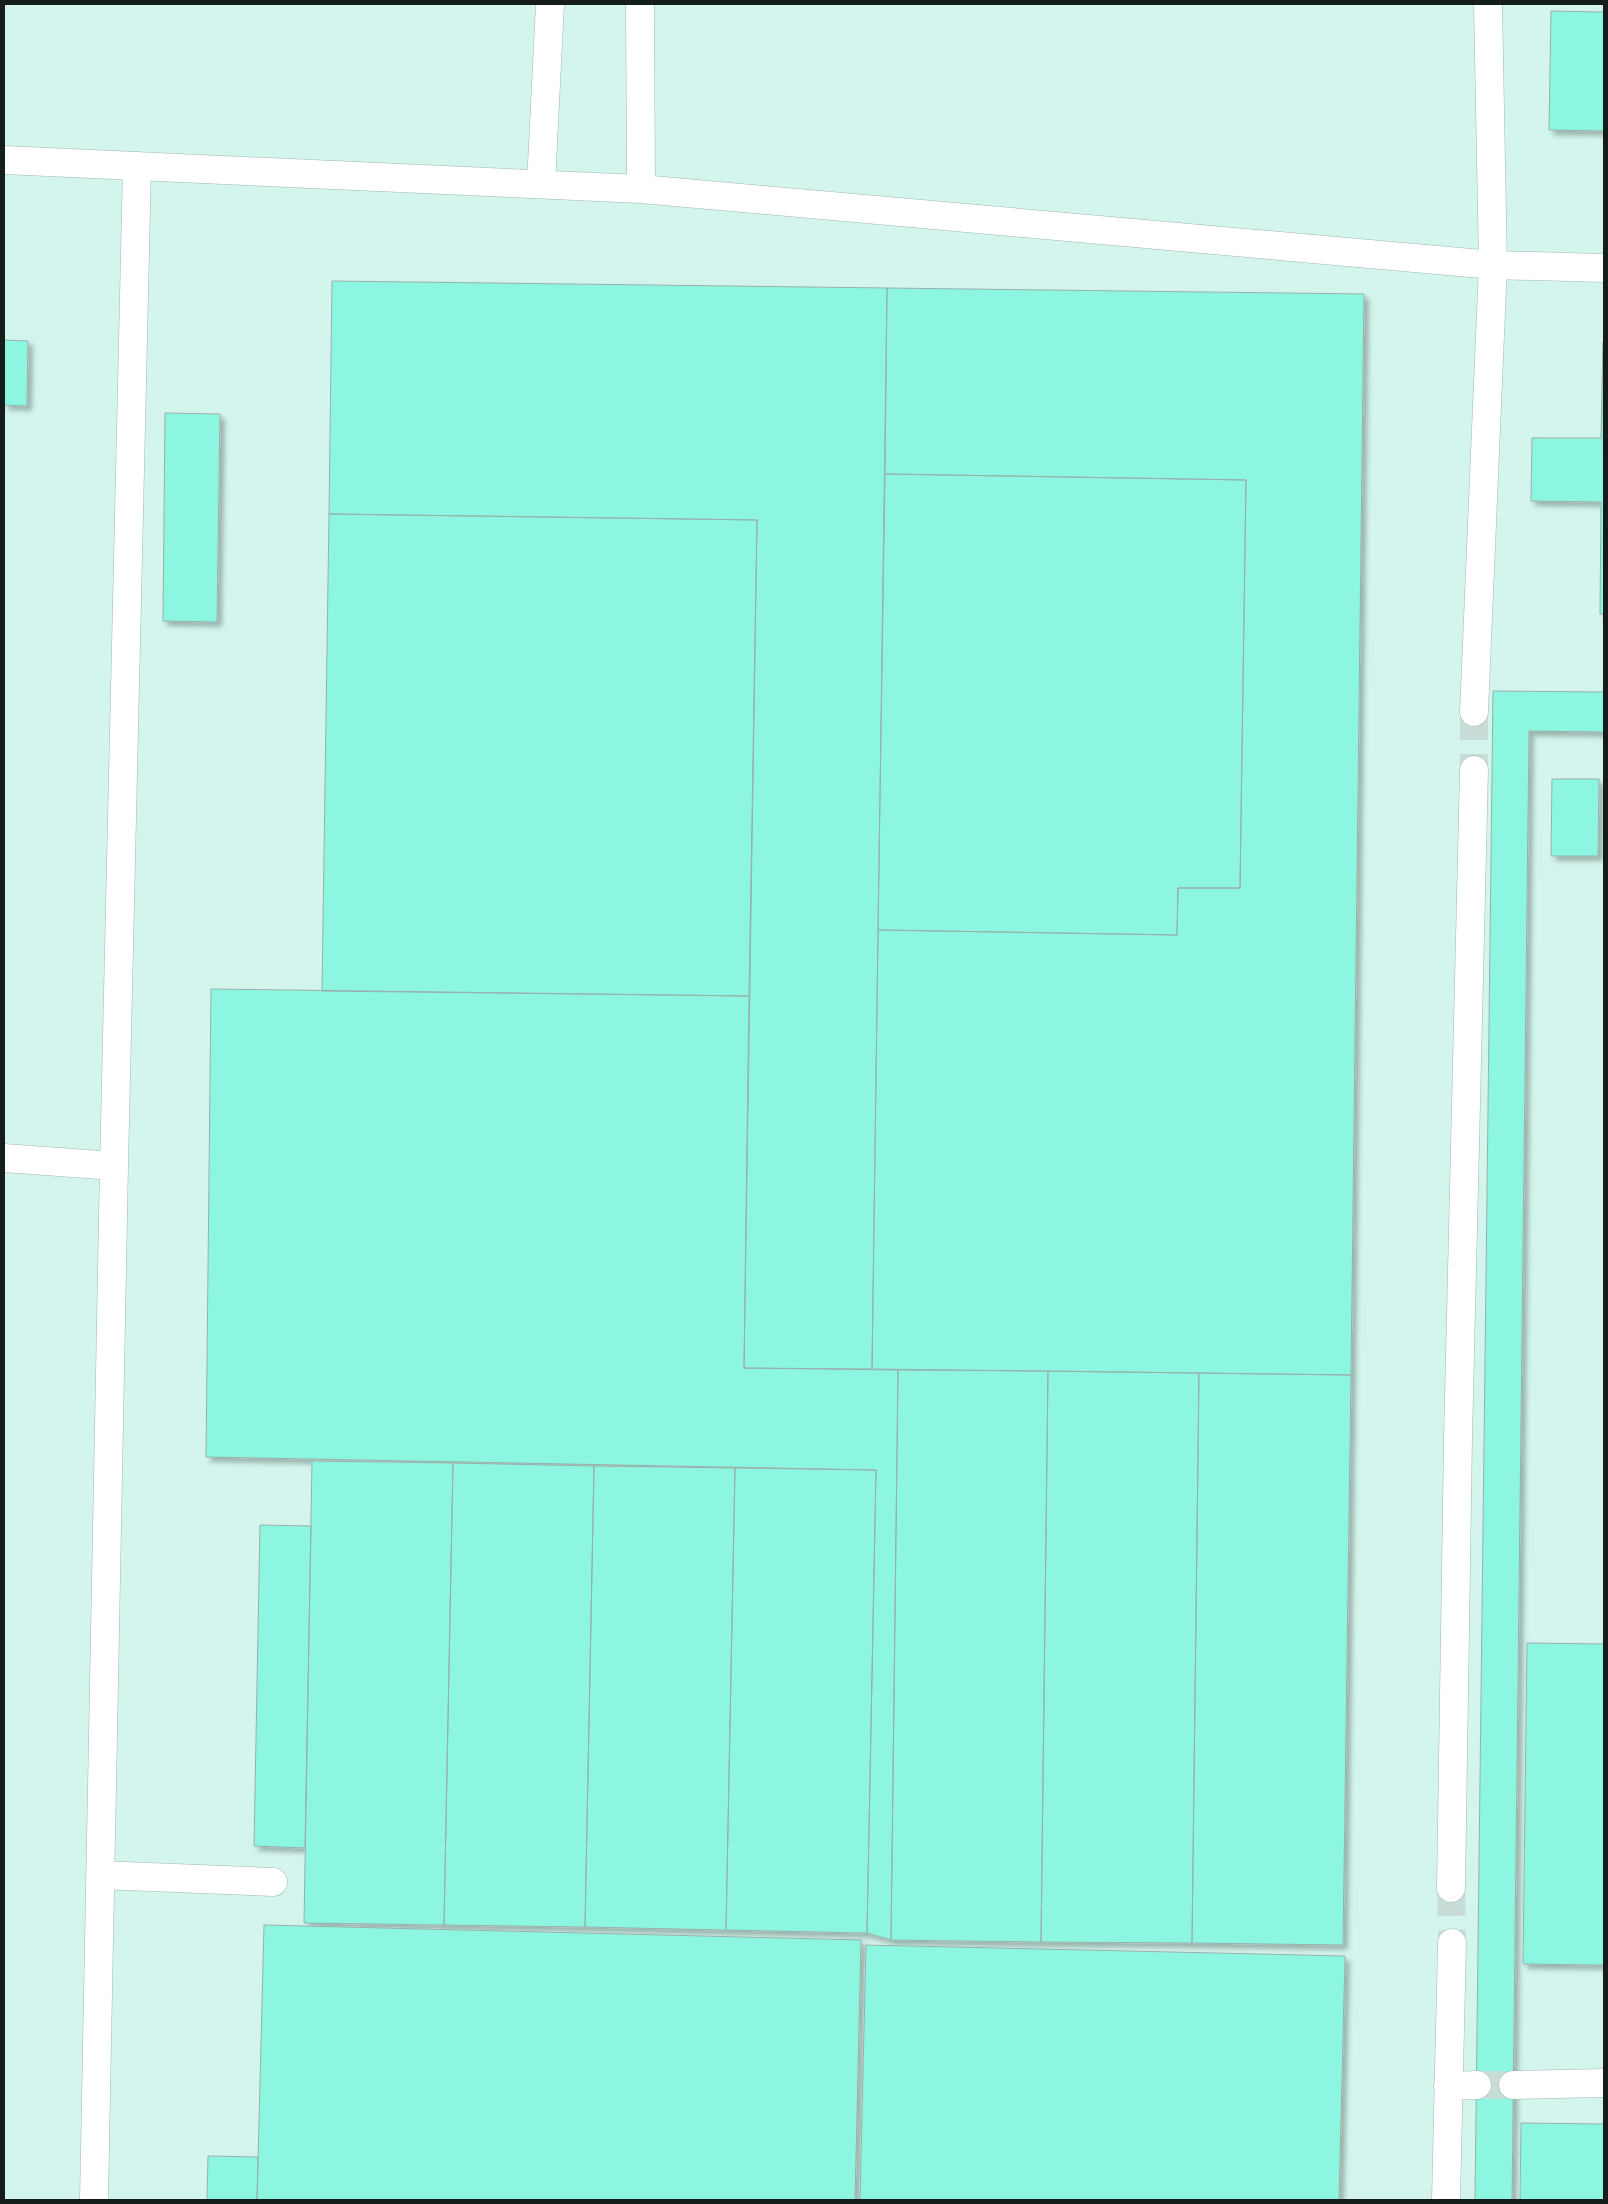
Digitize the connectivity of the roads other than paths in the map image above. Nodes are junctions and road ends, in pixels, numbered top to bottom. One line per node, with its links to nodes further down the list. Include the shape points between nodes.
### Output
1 (550, 4): 6 (lane)
2 (640, 4): 7 (lane)
3 (1488, 4): 8 (lane)
4 (4, 160): 5 (lane)
5 (137, 166): 6 (lane); 13 (lane)
6 (541, 184): 7 (lane)
7 (641, 190): 8 (lane)
8 (1493, 265): 9 (lane); 10 (lane)
9 (1604, 268)
10 (1474, 712)
11 (1474, 770): 16 (lane, via 1458,1418)
12 (4, 1158): 13 (lane)
13 (114, 1166): 14 (lane)
14 (100, 1875): 15 (lane); 22 (lane)
15 (274, 1882)
16 (1451, 1888)
17 (1452, 1942): 21 (lane)
18 (1604, 2083): 20 (lane)
19 (1477, 2085): 21 (lane)
20 (1513, 2085)
21 (1448, 2086): 23 (lane)
22 (94, 2200)
23 (1446, 2200)

